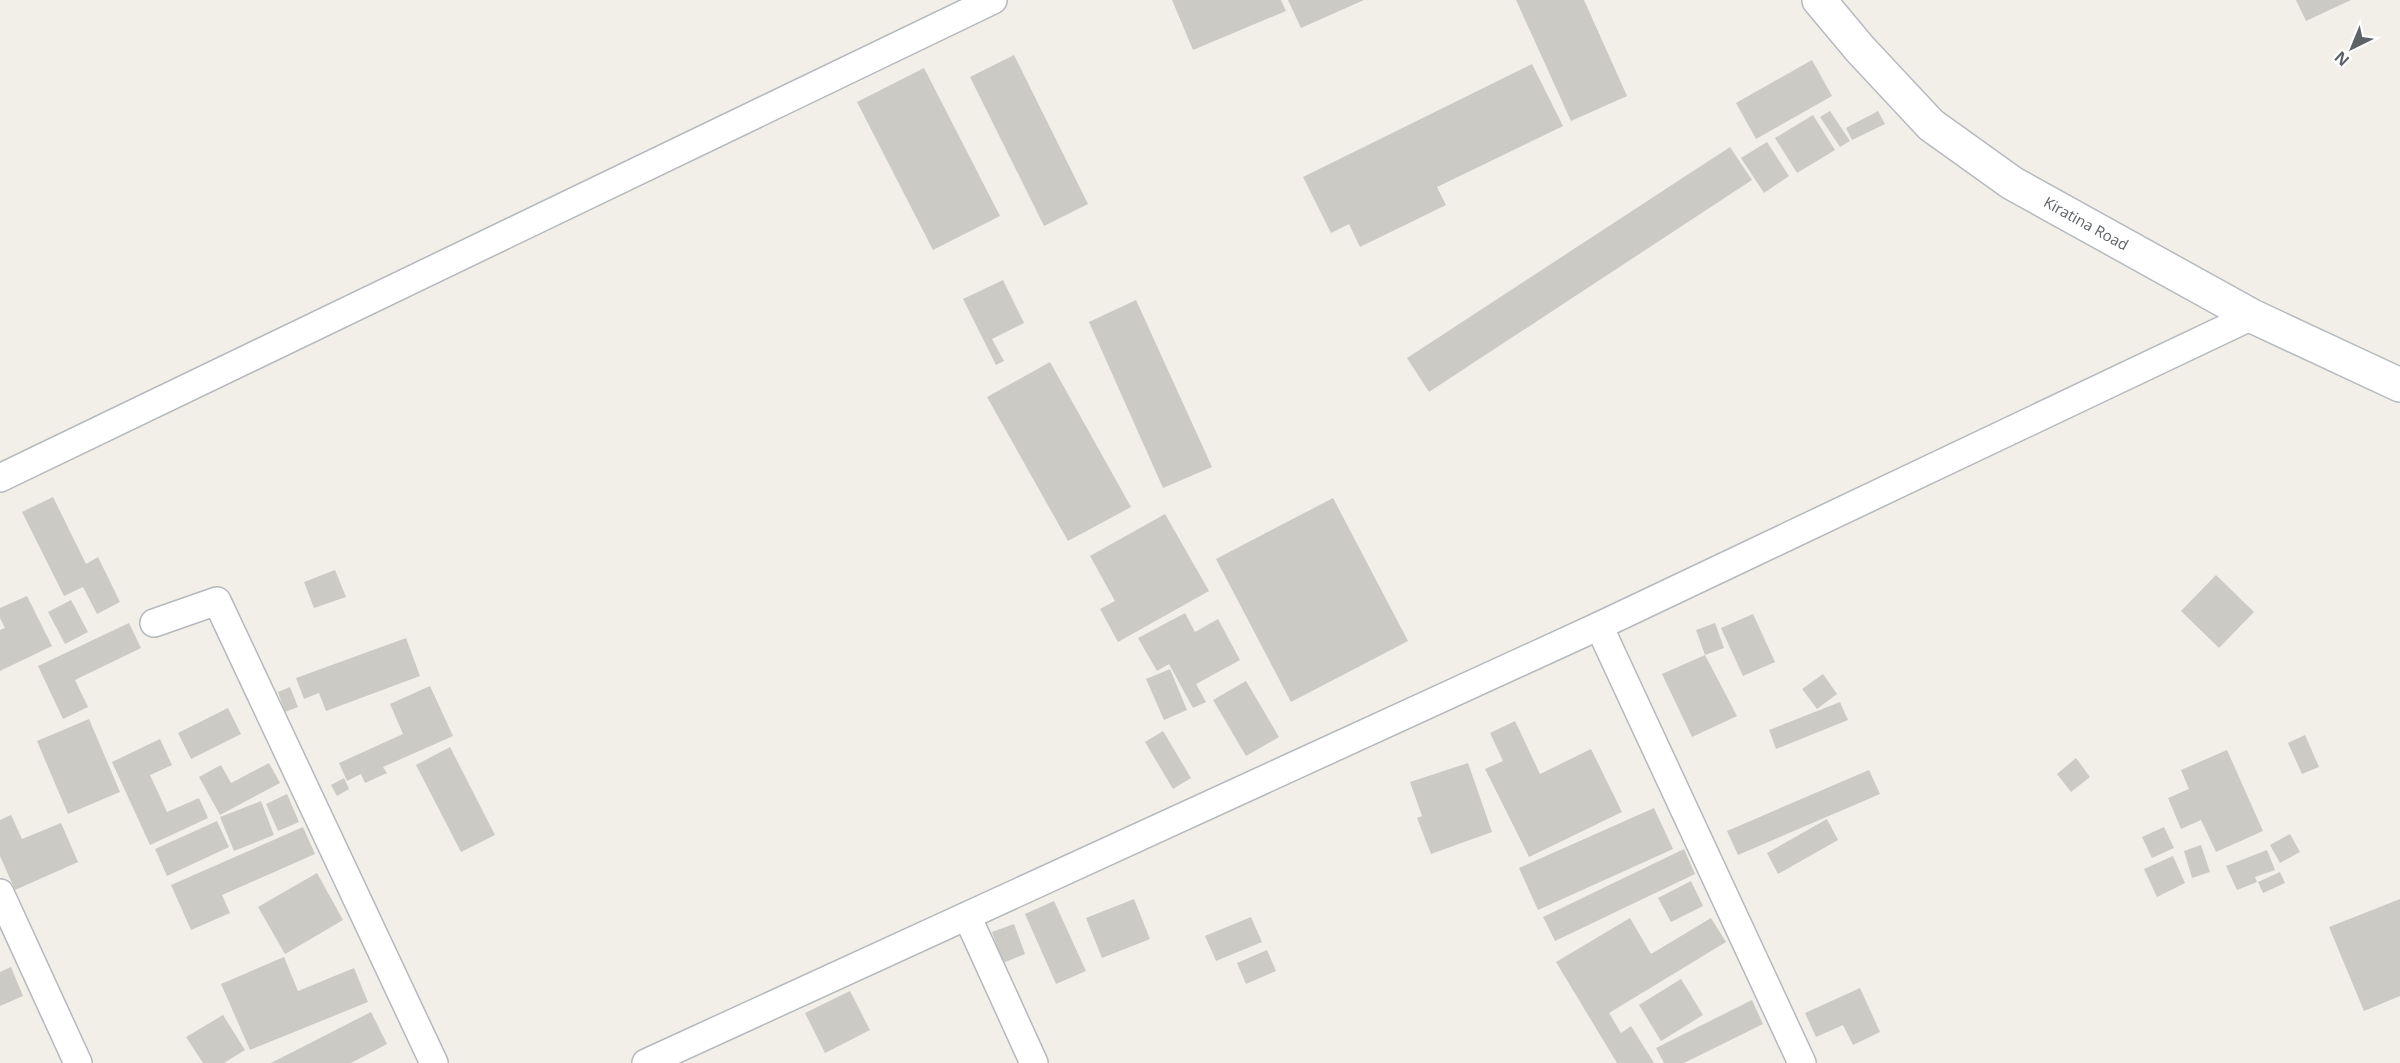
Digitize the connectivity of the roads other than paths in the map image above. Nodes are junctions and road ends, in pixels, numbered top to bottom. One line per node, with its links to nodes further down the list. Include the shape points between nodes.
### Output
1 (993, 0): 5 (street)
2 (1819, 0): 3 (street, Kiratina Road, via 1931,125 2012,183)
3 (2252, 316): 4 (street, Kiratina Road); 7 (street)
4 (2400, 385)
5 (0, 478)
6 (154, 623): 11 (street, via 217,602)
7 (1599, 626): 9 (street); 14 (street)
8 (0, 893): 10 (street)
9 (967, 916): 12 (street); 13 (street)
10 (78, 1063)
11 (434, 1063)
12 (646, 1063)
13 (1034, 1063)
14 (1802, 1063)

